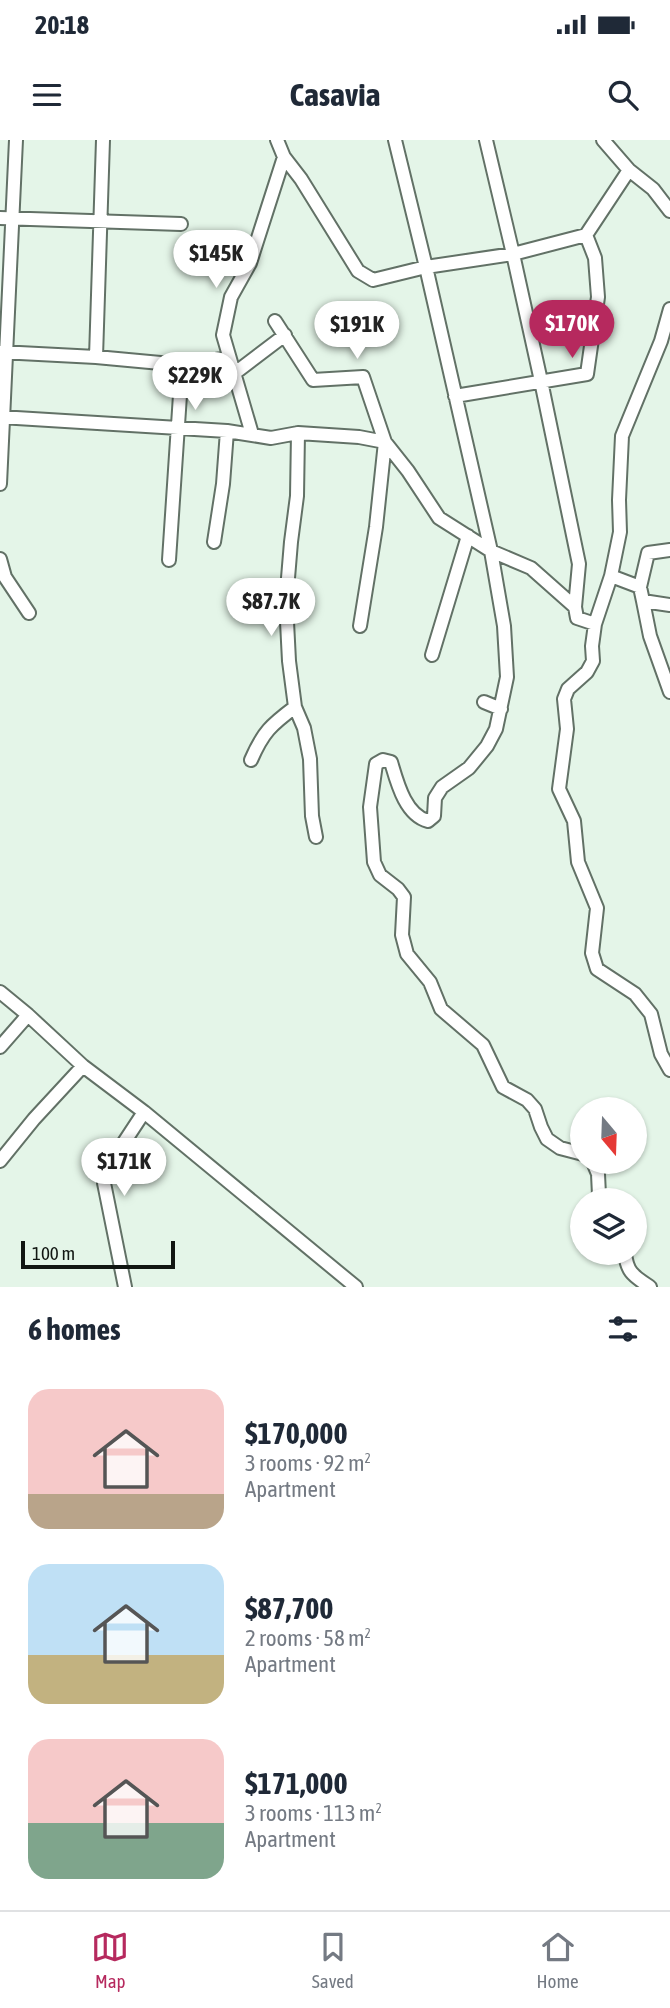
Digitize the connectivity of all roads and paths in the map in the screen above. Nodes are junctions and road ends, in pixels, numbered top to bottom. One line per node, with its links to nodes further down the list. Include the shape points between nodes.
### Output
1 (16, 140): 10 (street)
2 (103, 140): 11 (street)
3 (277, 140): 7 (street)
4 (395, 140): 15 (street)
5 (486, 140): 14 (street)
6 (603, 140): 8 (street)
7 (284, 157): 15 (street, via 358,271 373,280); 21 (street, via 250,263 231,298 223,335)
8 (629, 170): 9 (street, via 653,189); 13 (street)
9 (670, 211)
10 (6, 218): 11 (street); 19 (street)
11 (100, 222): 12 (street); 20 (street)
12 (181, 224)
13 (586, 235): 14 (street); 24 (street, via 595,258 598,297 587,374)
14 (513, 254): 15 (street); 24 (street)
15 (426, 267): 25 (street)
16 (670, 309): 39 (street, via 622,436 620,532)
17 (275, 321): 18 (street)
18 (285, 335): 23 (street); 31 (street, via 313,380 363,377)
19 (3, 353): 20 (street); 26 (street)
20 (96, 357): 22 (street)
21 (229, 358): 22 (street); 23 (street)
22 (182, 365): 27 (street)
23 (235, 373): 30 (street)
24 (541, 381): 25 (street); 43 (street, via 579,564)
25 (455, 396): 36 (street)
26 (2, 417): 27 (street); 32 (street)
27 (179, 428): 28 (street); 38 (street)
28 (227, 431): 30 (street); 34 (street)
29 (298, 433): 30 (street, via 271,438); 31 (street); 50 (street, via 286,602)
30 (252, 434)
31 (385, 442): 33 (street, via 439,518); 46 (street)
32 (0, 484)
33 (468, 536): 36 (street); 47 (street)
34 (214, 542)
35 (670, 550): 40 (street, via 648,553)
36 (491, 551): 43 (street, via 531,568); 51 (street, via 504,626 507,677)
37 (0, 559): 44 (street, via 5,578)
38 (169, 560)
39 (611, 576): 40 (street); 45 (street)
40 (640, 587): 41 (street)
41 (643, 601): 42 (street); 48 (street)
42 (670, 604)
43 (575, 607): 45 (street, via 577,618)
44 (29, 613)
45 (596, 624): 58 (street, via 593,661 564,699 567,729 559,789 574,821 578,862 597,908 592,953 597,969 635,994 651,1014)
46 (360, 626)
47 (432, 655)
48 (670, 692)
49 (484, 702): 51 (street)
50 (295, 707): 52 (street, via 260,739); 53 (street, via 310,759)
51 (501, 709): 60 (street, via 487,746 469,768 442,787 435,798 434,816 428,821 412,810 391,762 376,764 370,807 374,862 380,875 404,897 402,935 407,954 430,982 442,1009 483,1045 503,1087 535,1109 547,1139)
52 (251, 760)
53 (316, 837)
54 (0, 992): 55 (street)
55 (28, 1015): 56 (street); 57 (street)
56 (0, 1047)
57 (83, 1066): 59 (street); 61 (street)
58 (670, 1070)
59 (144, 1112): 63 (street, via 103,1183); 64 (street)
60 (570, 1151)
61 (0, 1161)
62 (626, 1265): 65 (street)
63 (125, 1287)
64 (356, 1287)
65 (650, 1287)

